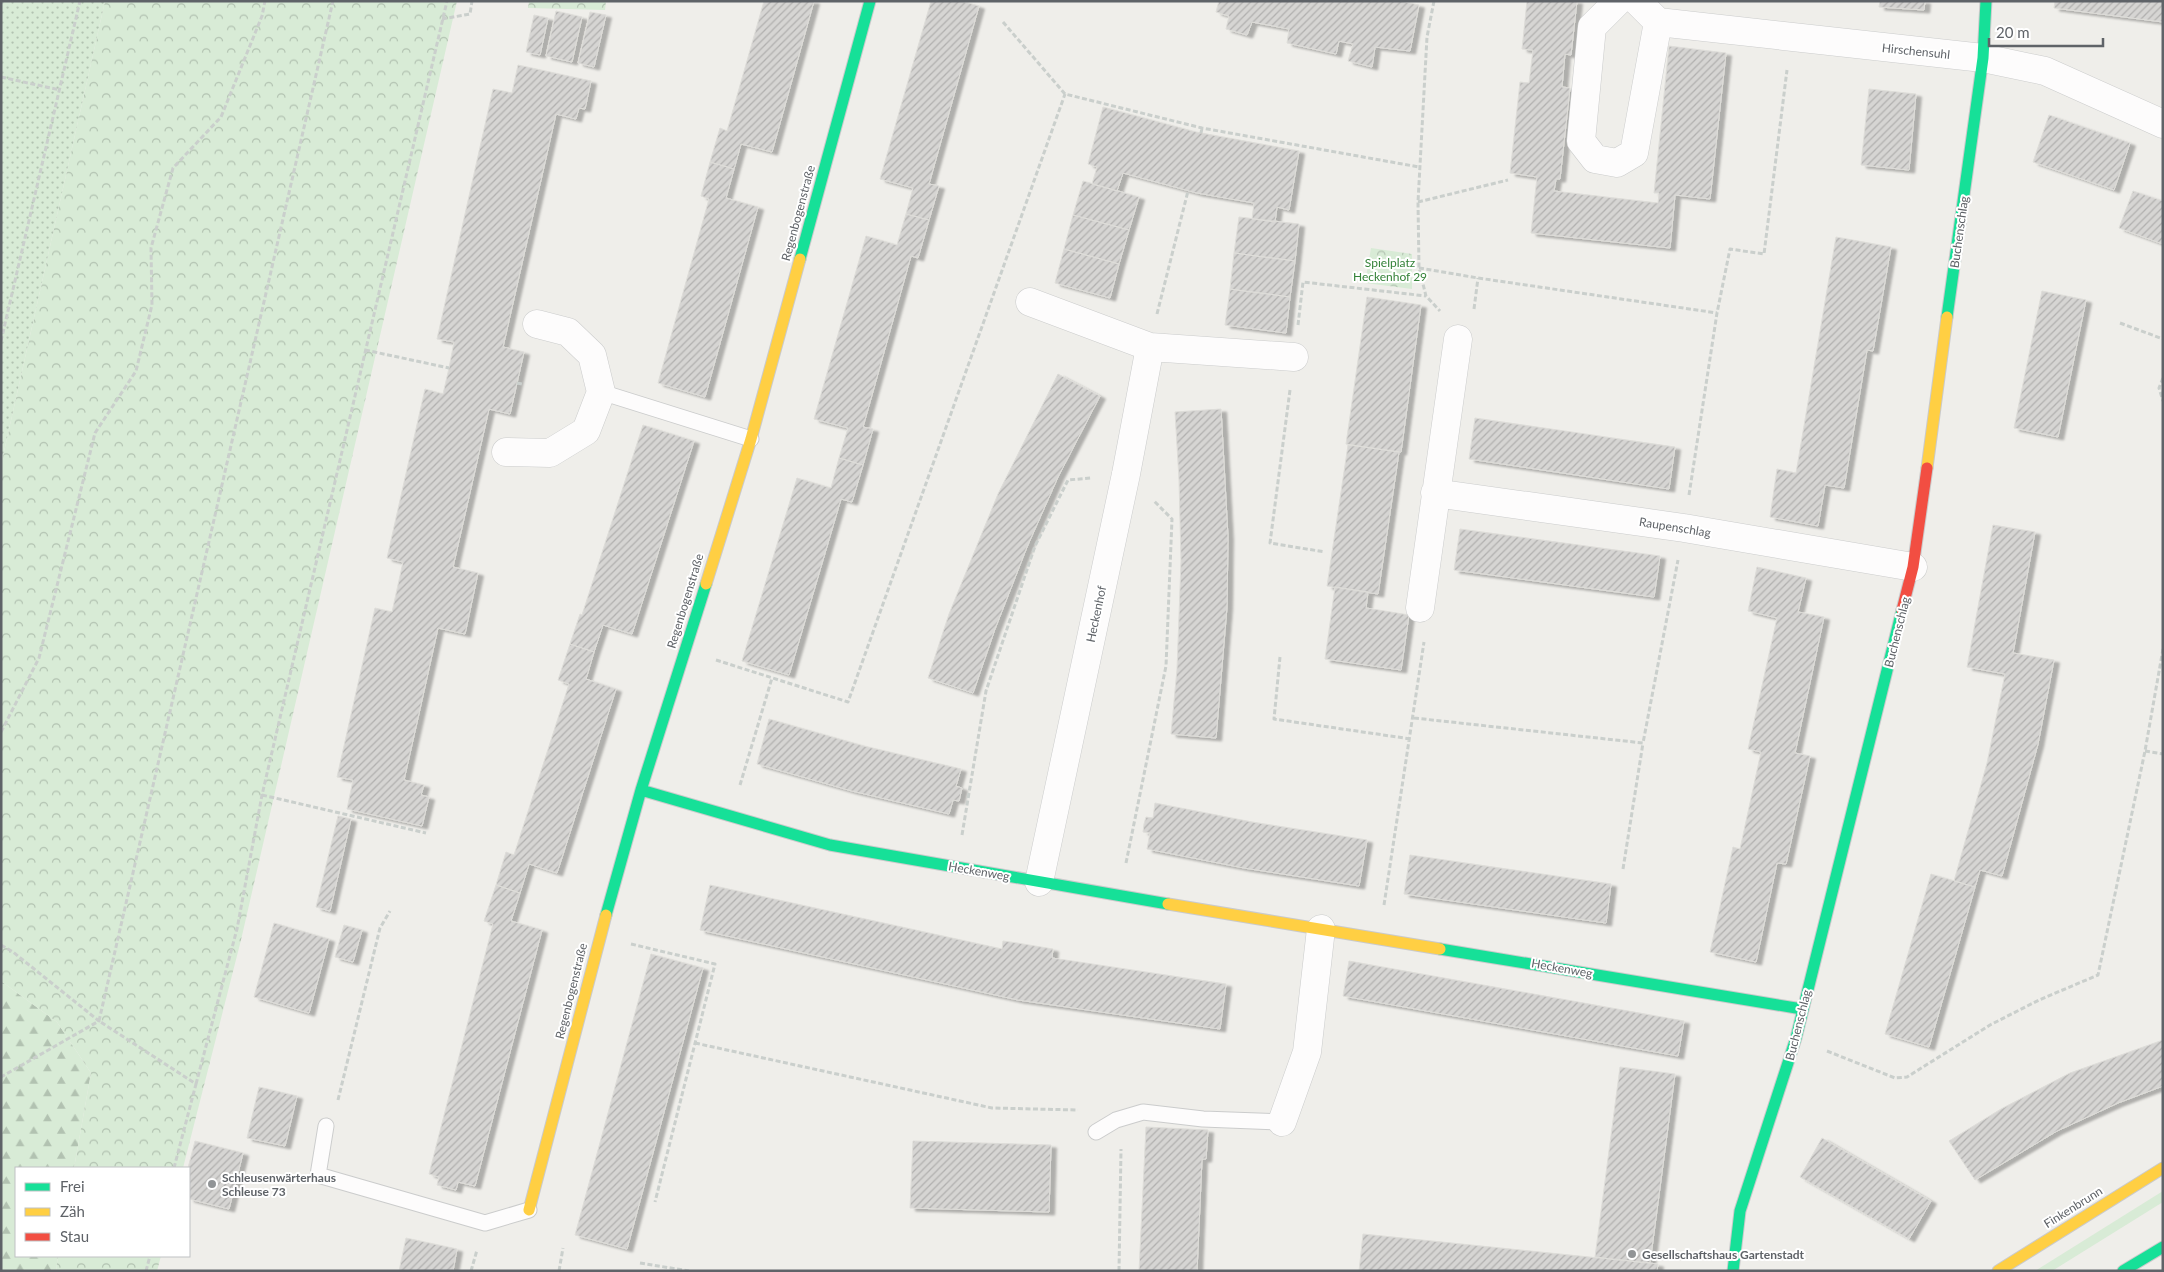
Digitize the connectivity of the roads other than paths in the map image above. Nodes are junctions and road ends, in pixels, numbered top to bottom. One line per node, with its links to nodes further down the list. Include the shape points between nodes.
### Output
1 (870, 1): 14 (street, Regenbogenstraße)
2 (1618, 1): 5 (street, via 1592,27 1581,140 1595,159 1617,163 1634,153)
3 (1637, 1): 5 (street)
4 (1986, 1): 6 (street, Buchenschlag)
5 (1658, 22): 6 (street, Hirschensuhl)
6 (1984, 58): 7 (street, Hirschensuhl, via 2045,71); 17 (street, Buchenschlag)
7 (2163, 124)
8 (1030, 302): 11 (street)
9 (537, 324): 13 (street, via 568,332 592,355)
10 (1458, 339): 16 (street)
11 (1150, 347): 12 (street); 20 (street, Heckenhof)
12 (1294, 358)
13 (601, 392): 14 (lane); 15 (street, via 586,431 550,453)
14 (750, 439): 19 (street, Regenbogenstraße)
15 (506, 452)
16 (1436, 494): 17 (street, Raupenschlag, via 1684,528); 18 (street)
17 (1913, 567): 22 (street, Buchenschlag)
18 (1420, 608)
19 (641, 790): 20 (street, Heckenweg, via 830,845); 27 (street, Regenbogenstraße)
20 (1039, 882): 21 (street, Heckenweg)
21 (1322, 929): 22 (street, Heckenweg); 23 (street, via 1307,1052)
22 (1802, 1009): 29 (street, Buchenschlag, via 1796,1038 1740,1211)
23 (1282, 1122): 25 (lane, via 1143,1112 1116,1120)
24 (326, 1126): 27 (lane, via 318,1175 485,1223)
25 (1096, 1132)
26 (2163, 1168): 30 (street, Finkenbrunn)
27 (529, 1210)
28 (2163, 1247): 31 (street)
29 (1738, 1263)
30 (1998, 1271)
31 (2123, 1271)

